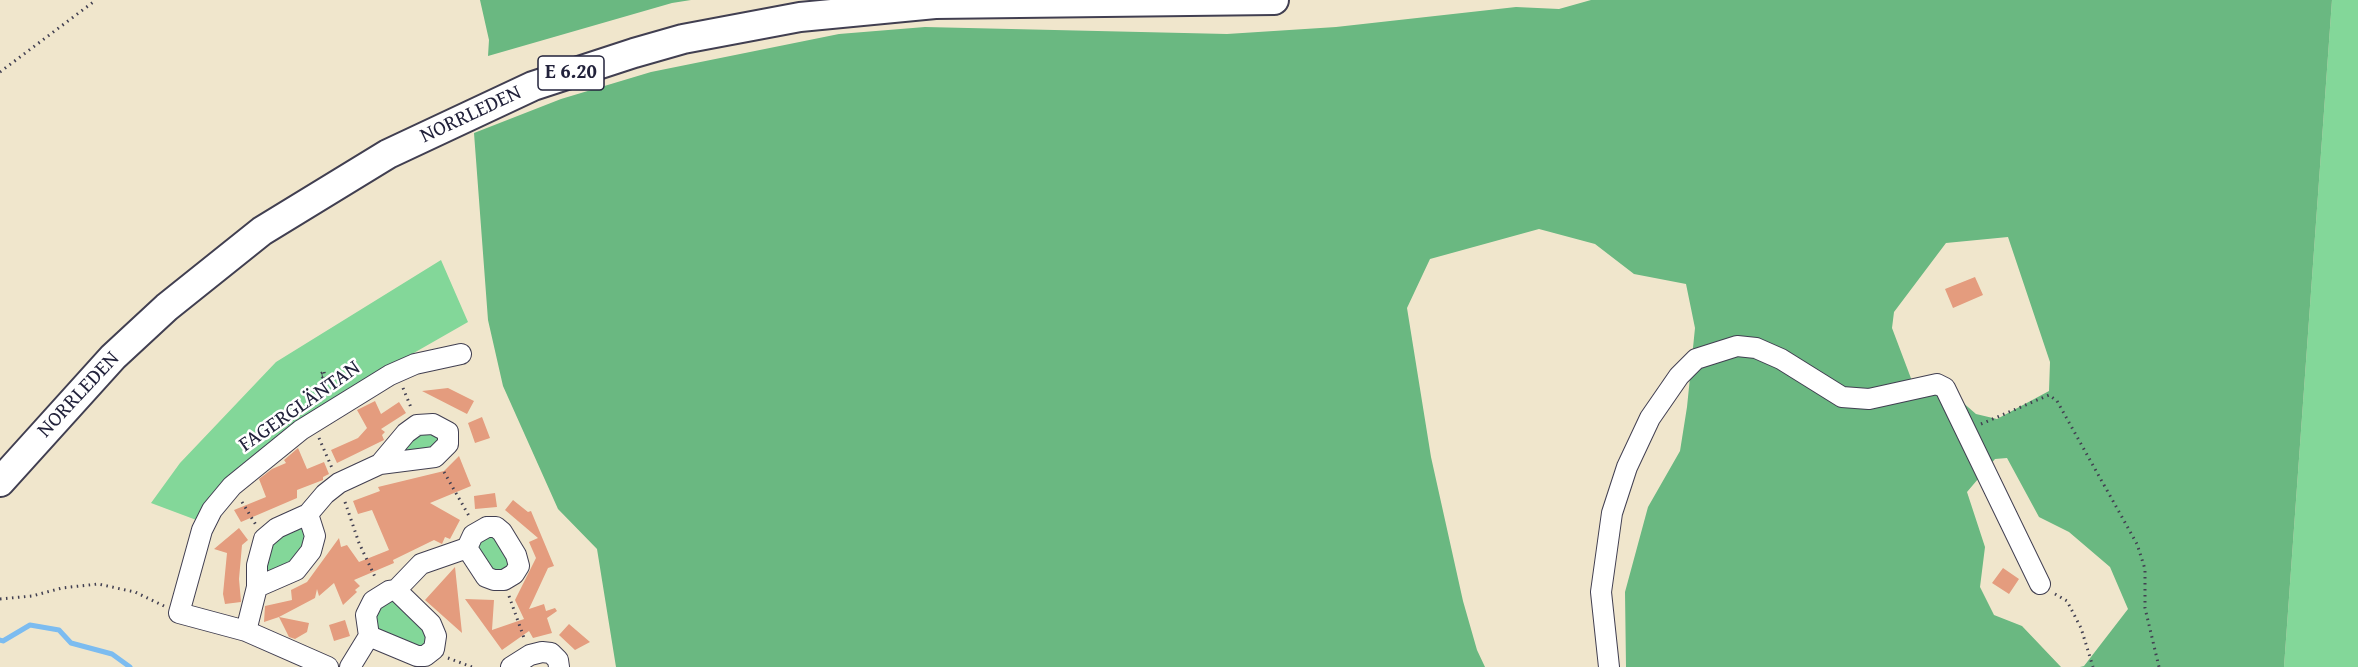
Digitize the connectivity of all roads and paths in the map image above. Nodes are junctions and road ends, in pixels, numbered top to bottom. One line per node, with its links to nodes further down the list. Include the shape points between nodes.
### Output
1 (96, 0): 3 (path)
2 (1274, 0): 11 (highway, NORRLEDEN / E 6.20, via 935,4 821,14 683,39 533,86 388,154 262,231 167,307 113,357)
3 (0, 72)
4 (461, 354): 5 (street, FAGERGLÄNTAN)
5 (397, 372): 6 (street, FAGERGLÄNTAN); 7 (path)
6 (313, 422): 12 (path); 13 (street, FAGERGLÄNTAN)
7 (419, 425): 9 (street, via 438,425 448,432 446,447); 10 (street, via 406,433)
8 (1965, 430): 18 (street); 32 (street, via 1945,388 1937,384 1869,399 1842,397 1756,348 1728,348 1696,359 1678,376 1650,418 1630,459 1612,513 1601,592); 34 (path, via 2049,395 2057,401 2137,544 2145,569 2145,608)
9 (435, 457): 10 (street); 16 (path)
10 (380, 464): 12 (street)
11 (0, 482)
12 (338, 483): 14 (street); 20 (path, via 359,543)
13 (232, 486): 15 (path); 22 (street, FAGERGLÄNTAN, via 212,510 202,530)
14 (308, 514): 15 (street, via 277,528); 19 (street, via 315,536 311,551 296,570)
15 (264, 539): 19 (street, via 257,565)
16 (472, 539): 17 (street, via 486,577); 17 (street, via 487,527 496,527 514,549 519,566); 20 (street, via 422,564)
17 (504, 580): 26 (path)
18 (2040, 584): 33 (path, via 2067,601 2081,628)
19 (257, 587): 23 (street)
20 (389, 592): 24 (street, via 373,601 366,615); 25 (street, via 431,624 436,636)
21 (0, 599): 22 (path, via 98,584 135,592)
22 (179, 613): 23 (street)
23 (246, 632): 27 (street)
24 (369, 636): 25 (street, via 417,656); 28 (street)
25 (432, 652): 29 (path)
26 (530, 655): 30 (street); 31 (street, via 551,653)
27 (328, 667)
28 (350, 667)
29 (472, 667)
30 (512, 667)
31 (559, 667)
32 (1608, 667)
33 (2093, 667)
34 (2159, 667)

